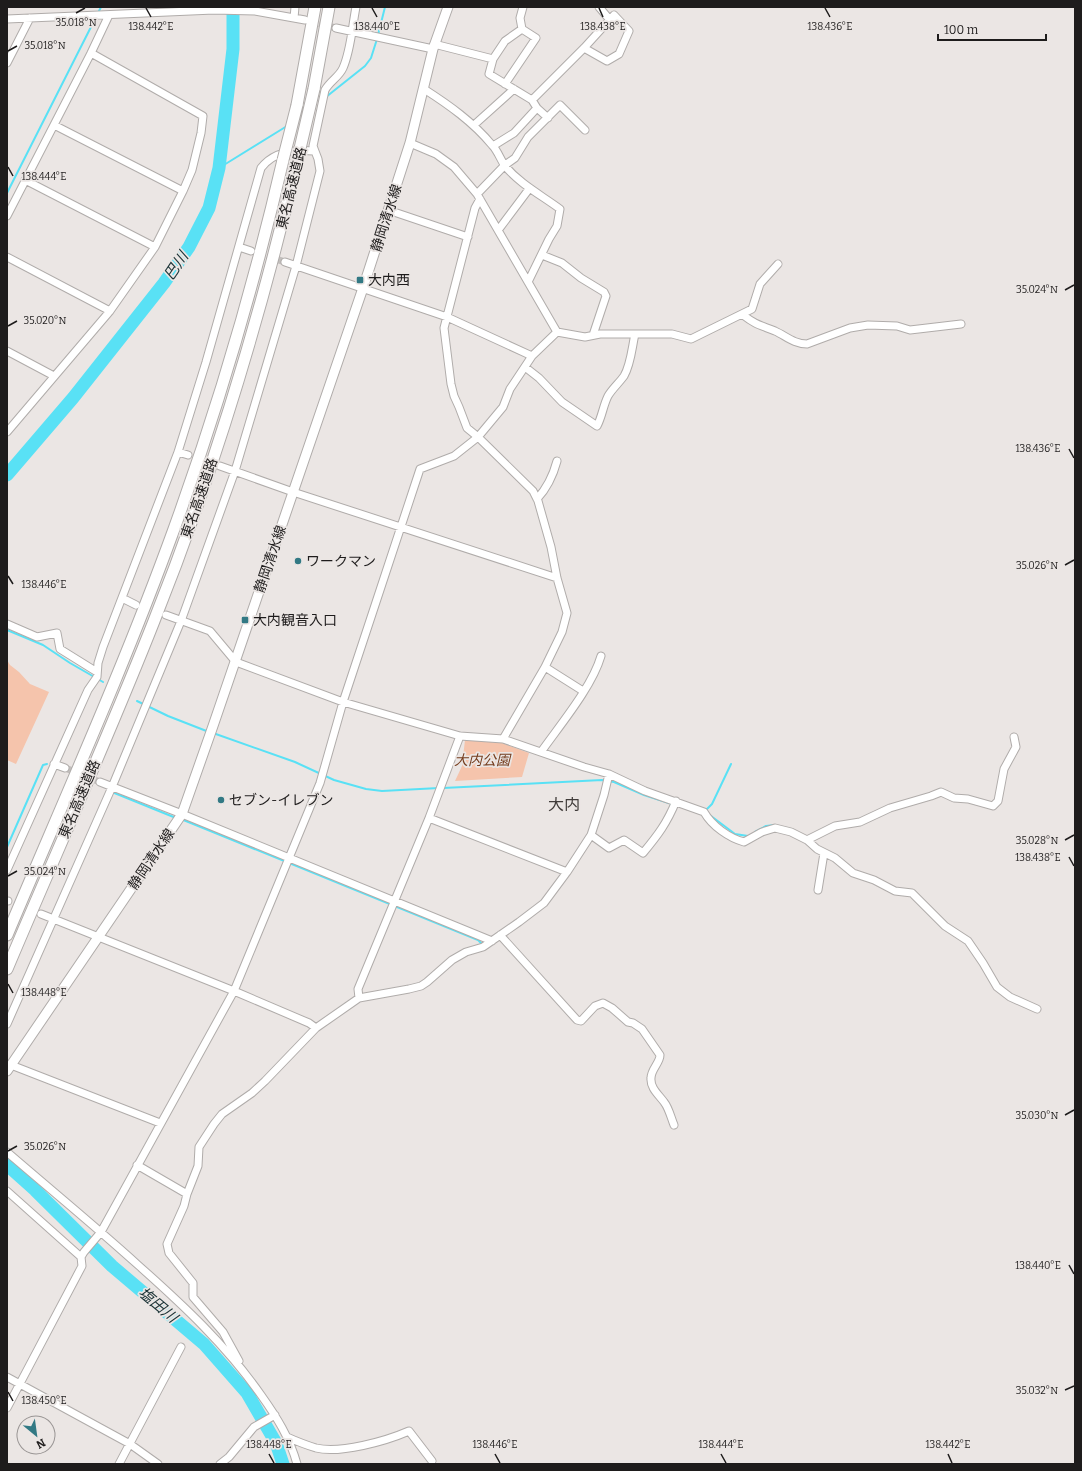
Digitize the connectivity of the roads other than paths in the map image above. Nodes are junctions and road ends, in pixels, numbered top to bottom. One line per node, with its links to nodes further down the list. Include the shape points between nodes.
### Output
1 (295, 7): 13 (street)
2 (315, 7): 112 (highway, 東名高速道路, bridge, via 297,105 254,278 210,426 141,616)
3 (329, 7): 26 (highway, 東名高速道路)
4 (356, 7): 19 (street)
5 (448, 7): 20 (main road, 静岡清水線)
6 (523, 7): 18 (street, via 520,18)
7 (599, 7): 16 (street)
8 (186, 9): 9 (street); 11 (street)
9 (213, 9): 10 (street)
10 (257, 9): 13 (street)
11 (109, 15): 12 (street); 22 (street)
12 (30, 18): 14 (street); 24 (street)
13 (294, 18): 15 (street)
14 (7, 19)
15 (305, 20)
16 (610, 20): 21 (street); 21 (street, via 614,15 629,31 620,54 607,61)
17 (336, 28): 19 (street)
18 (522, 29): 23 (street, via 506,41); 25 (street, via 536,38)
19 (351, 30): 20 (street); 26 (street, via 340,74)
20 (433, 47): 23 (street); 27 (main road, 静岡清水線)
21 (584, 48): 29 (street)
22 (91, 53): 32 (street); 41 (street, via 203,116 192,170)
23 (493, 59): 25 (street, via 489,74)
24 (7, 63)
25 (505, 84): 28 (street)
26 (320, 89): 37 (street, via 320,110 313,141); 116 (highway, 東名高速道路, bridge, via 298,157 245,360 187,534 154,621)
27 (424, 89): 33 (street, via 454,108); 35 (main road, 静岡清水線)
28 (514, 89): 29 (street); 33 (street)
29 (532, 100): 30 (street)
30 (537, 108): 31 (street); 36 (street, via 514,133)
31 (548, 118): 34 (street, via 560,105); 38 (street, via 528,138 515,158)
32 (54, 124): 39 (street); 41 (street)
33 (474, 125): 36 (street)
34 (585, 130)
35 (410, 144): 42 (street, via 436,154 454,168); 43 (main road, 静岡清水線)
36 (493, 146): 38 (street)
37 (314, 151): 48 (street, via 280,153 266,161); 54 (street, via 320,171)
38 (505, 165): 40 (street); 42 (street)
39 (25, 180): 44 (street); 47 (street)
40 (530, 189): 45 (street); 50 (street, via 560,209 557,226)
41 (183, 191): 47 (street)
42 (479, 196): 45 (street); 46 (street)
43 (388, 210): 46 (street); 56 (main road, 静岡清水線)
44 (7, 216)
45 (499, 229): 55 (street)
46 (468, 237): 59 (street)
47 (156, 247): 57 (street)
48 (239, 247): 49 (street); 70 (street)
49 (251, 251)
50 (542, 255): 55 (street); 63 (street, via 562,264 604,292 606,296)
51 (7, 257): 57 (street)
52 (284, 262): 54 (street)
53 (778, 264): 58 (street, via 760,284 752,309)
54 (296, 266): 56 (street); 74 (street)
55 (528, 282): 61 (street)
56 (363, 288): 59 (street); 75 (main road, 静岡清水線)
57 (110, 311): 67 (street)
58 (743, 315): 60 (street, via 759,326 776,331 801,344 850,328 868,325 897,326 910,330); 62 (street, via 690,339 672,334)
59 (447, 317): 65 (street); 69 (street, via 444,328 454,396 466,428)
60 (962, 324)
61 (557, 332): 63 (street); 65 (street)
62 (635, 334): 63 (street); 66 (street, via 629,365 608,397 597,426 562,402)
63 (593, 335)
64 (7, 351): 67 (street)
65 (532, 356): 66 (street)
66 (525, 367): 69 (street, via 510,389 503,407)
67 (54, 376): 68 (street)
68 (7, 432)
69 (478, 437): 76 (street, via 527,484); 77 (street, via 454,456 420,469)
70 (178, 452): 71 (street); 79 (street)
71 (188, 455)
72 (557, 461): 76 (street, via 552,478)
73 (220, 466): 74 (street)
74 (235, 471): 75 (street); 82 (street)
75 (293, 492): 77 (street); 85 (main road, 静岡清水線)
76 (537, 499): 78 (street)
77 (401, 527): 78 (street); 89 (street)
78 (557, 578): 86 (street, via 567,613 562,632)
79 (122, 598): 80 (street); 87 (street, via 103,647)
80 (136, 604)
81 (166, 615): 82 (street)
82 (181, 621): 85 (street, via 210,631); 98 (street)
83 (7, 624): 87 (street, via 37,637 57,633 60,649)
84 (601, 656): 88 (street, via 598,667)
85 (236, 662): 89 (street); 100 (main road, 静岡清水線)
86 (545, 667): 88 (street); 92 (street)
87 (97, 674): 94 (street)
88 (583, 692): 93 (street)
89 (344, 702): 90 (street); 105 (street, via 320,783)
90 (460, 736): 92 (street); 101 (street)
91 (1014, 736): 103 (street, via 1016,747 1004,769 998,801 993,806 968,798 954,798 941,792 890,808 860,822 835,826)
92 (503, 739): 93 (street)
93 (541, 752): 96 (street)
94 (54, 764): 95 (street); 106 (street)
95 (65, 768)
96 (609, 774): 99 (street, via 644,791); 102 (street)
97 (100, 782): 98 (street)
98 (112, 787): 100 (street); 111 (street)
99 (676, 801): 102 (street, via 667,823 643,853 624,840 609,848); 103 (street, via 704,812 724,833 737,840 744,842 775,828)
100 (182, 814): 105 (street); 114 (main road, 静岡清水線)
101 (429, 818): 107 (street); 109 (street)
102 (591, 835): 107 (street)
103 (807, 840): 104 (street)
104 (824, 853): 108 (street); 119 (street, via 835,858 853,873 895,891 912,893 945,926 968,942 996,987)
105 (288, 858): 109 (street); 117 (street)
106 (7, 870)
107 (567, 872): 113 (street, via 544,903)
108 (818, 890)
109 (395, 900): 115 (street); 118 (street, via 358,989)
110 (41, 914): 111 (street)
111 (53, 919): 114 (street); 120 (street)
112 (7, 935)
113 (500, 936): 115 (street); 124 (street, via 577,1020 581,1021 596,1006 603,1003 642,1029 660,1055 651,1082 665,1103)
114 (99, 938): 117 (street); 122 (main road, 静岡清水線)
115 (492, 941): 118 (street, via 452,960 421,986)
116 (7, 969)
117 (234, 991): 121 (street); 123 (street)
118 (358, 998): 121 (street)
119 (1037, 1009)
120 (7, 1024)
121 (316, 1028): 128 (street, via 265,1081 222,1114 214,1124 199,1147 198,1166)
122 (9, 1068): 123 (street)
123 (160, 1123): 126 (street)
124 (674, 1125)
125 (7, 1152): 129 (street)
126 (137, 1165): 128 (street); 129 (street)
127 (7, 1191): 130 (street)
128 (187, 1194): 132 (street, via 167,1244 169,1253 193,1283 193,1297 223,1332)
129 (101, 1233): 130 (street); 132 (street, via 172,1294)
130 (83, 1254): 134 (street, via 82,1266)
131 (182, 1347): 138 (street)
132 (245, 1372): 136 (street)
133 (7, 1377): 134 (street)
134 (20, 1384): 135 (street); 138 (street)
135 (7, 1408)
136 (273, 1416): 137 (street); 142 (street, via 254,1426 229,1458)
137 (287, 1437): 139 (street, via 316,1448 335,1450 396,1437 409,1431); 143 (street)
138 (130, 1444): 140 (street); 141 (street)
139 (432, 1461)
140 (119, 1464)
141 (158, 1464)
142 (220, 1464)
143 (297, 1464)

